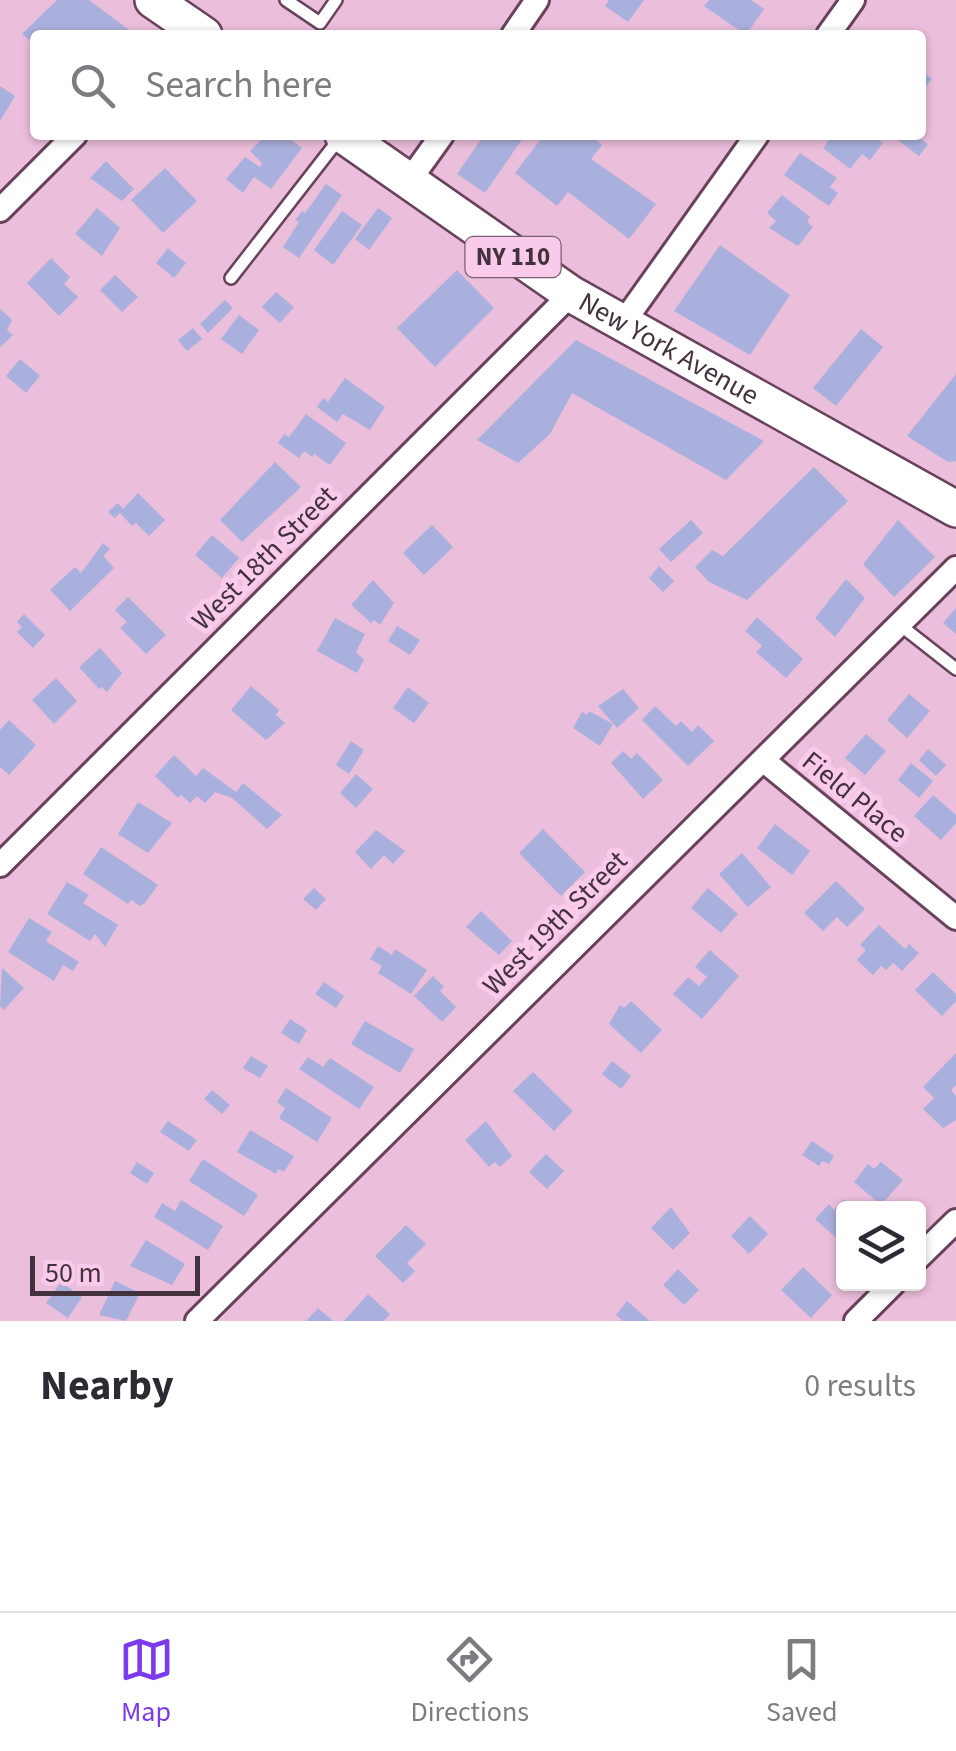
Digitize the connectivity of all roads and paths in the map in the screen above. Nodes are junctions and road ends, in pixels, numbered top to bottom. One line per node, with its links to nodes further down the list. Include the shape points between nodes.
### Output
1 (154, 0): 6 (main road)
2 (286, 0): 3 (lane, via 320,23)
3 (336, 0)
4 (538, 0): 7 (street)
5 (853, 0): 8 (street)
6 (188, 26)
7 (517, 30)
8 (832, 30)
9 (70, 140): 15 (street)
10 (339, 140): 16 (lane)
11 (350, 140): 14 (main road, New York Avenue / NY 110)
12 (438, 140): 14 (street)
13 (753, 140): 18 (street)
14 (409, 181): 17 (main road, New York Avenue / NY 110)
15 (0, 210)
16 (231, 278)
17 (571, 294): 18 (main road, New York Avenue / NY 110); 24 (street, West 18th Street)
18 (623, 324): 19 (main road, New York Avenue / NY 110)
19 (955, 506)
20 (956, 568): 21 (street, West 19th Street)
21 (900, 625): 22 (lane); 23 (street, West 19th Street)
22 (956, 669)
23 (763, 760): 25 (street, Field Place); 29 (street, West 19th Street)
24 (0, 865)
25 (956, 918)
26 (956, 1221): 27 (street)
27 (926, 1250)
28 (886, 1291): 30 (street)
29 (197, 1321)
30 (856, 1321)

